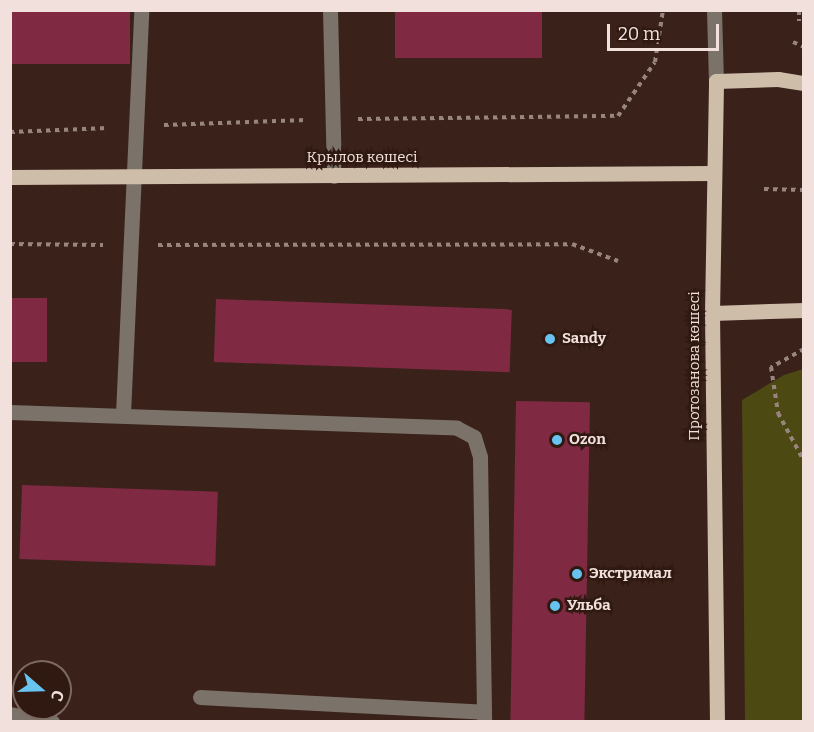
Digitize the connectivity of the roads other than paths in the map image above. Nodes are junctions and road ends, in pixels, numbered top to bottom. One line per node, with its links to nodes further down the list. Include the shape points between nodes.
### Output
1 (141, 10): 9 (street)
2 (330, 10): 7 (street)
3 (714, 10): 4 (street, Протозанова көшесі)
4 (716, 81): 5 (main road, via 778,79); 6 (main road, Протозанова көшесі)
5 (804, 83)
6 (714, 173): 7 (main road, Крылов көшесі); 11 (main road, Протозанова көшесі)
7 (333, 176): 9 (main road, Крылов көшесі)
8 (10, 177): 9 (main road, Крылов көшесі)
9 (131, 177): 13 (street)
10 (804, 310): 11 (main road)
11 (712, 313): 18 (main road, Протозанова көшесі)
12 (10, 412): 13 (street)
13 (123, 414): 16 (street, via 457,428 474,437 480,457)
14 (200, 697): 16 (street)
15 (10, 714): 17 (street)
16 (484, 717)
17 (52, 722)
18 (717, 722)

